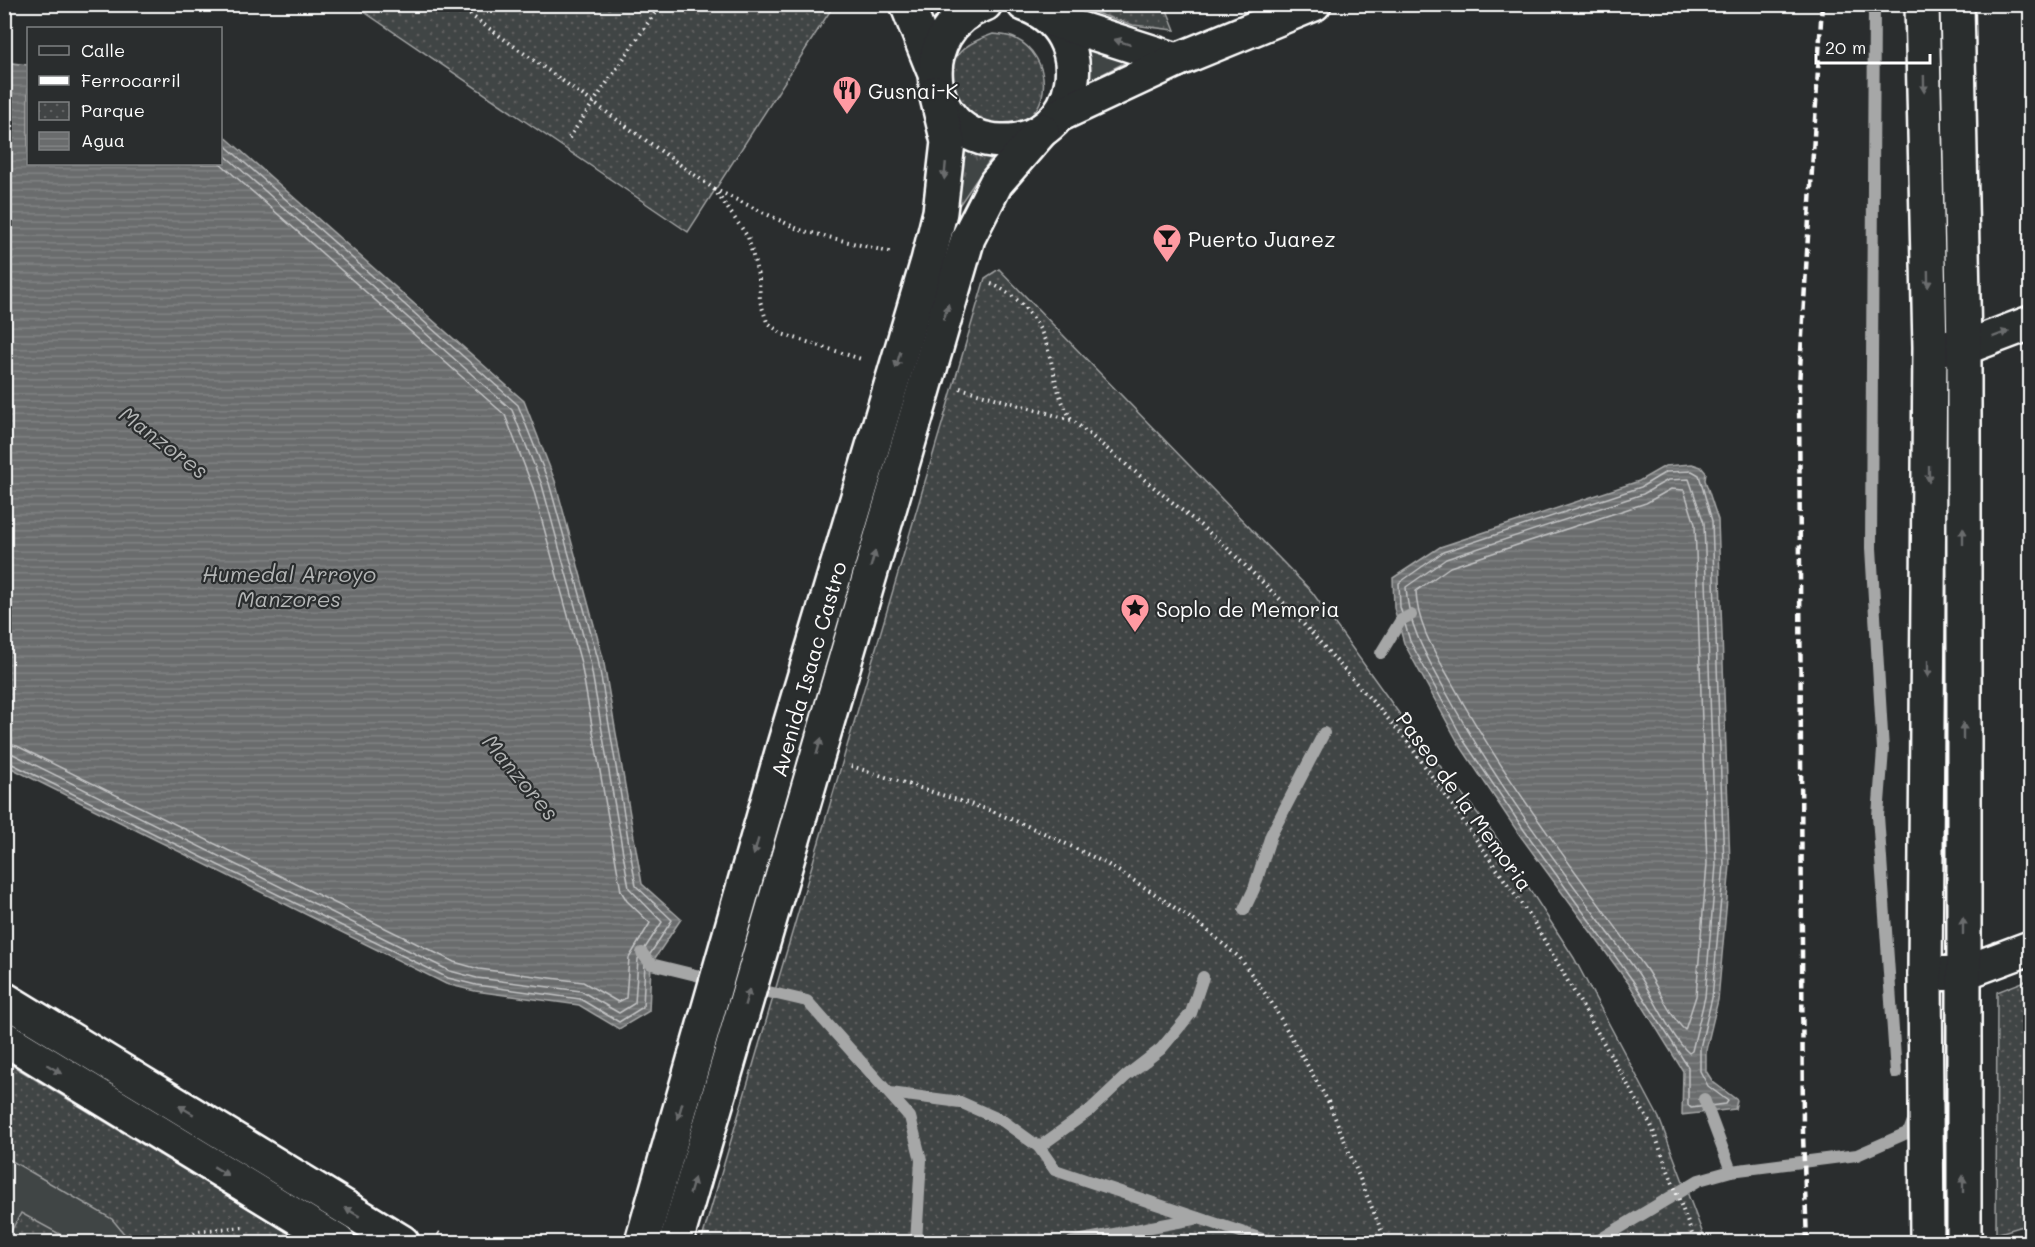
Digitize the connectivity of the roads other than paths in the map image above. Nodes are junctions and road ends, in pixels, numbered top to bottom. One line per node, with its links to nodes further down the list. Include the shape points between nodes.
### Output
1 (907, 4): 9 (main road)
2 (985, 4): 9 (main road, via 970,9 951,25 939,45)
3 (1024, 4): 7 (main road)
4 (1314, 4): 8 (main road)
5 (1922, 4): 12 (main road, one-way to 12)
6 (1957, 4): 13 (main road)
7 (1053, 20): 8 (main road, one-way to 7); 10 (main road, via 1065,36 1074,75 1070,95)
8 (1177, 60): 10 (main road)
9 (935, 81): 10 (main road, via 948,114 965,130 983,138 1021,139); 21 (main road, Avenida Isaac Castro, one-way to 21, via 948,142 940,212 928,261)
10 (1050, 122): 22 (main road, Avenida Isaac Castro, one-way to 10, via 968,238 996,183)
11 (2031, 323): 13 (main road, one-way to 11)
12 (1930, 347): 13 (main road); 16 (main road, one-way to 16)
13 (1964, 348): 15 (main road, one-way to 13)
14 (2031, 948): 15 (main road)
15 (1963, 973): 16 (main road); 24 (main road, one-way to 15)
16 (1925, 974): 23 (main road)
17 (4, 999): 20 (main road, one-way to 17)
18 (4, 1038): 19 (main road, one-way to 19)
19 (338, 1242)
20 (402, 1242)
21 (642, 1242)
22 (676, 1242)
23 (1927, 1242)
24 (1964, 1242)

